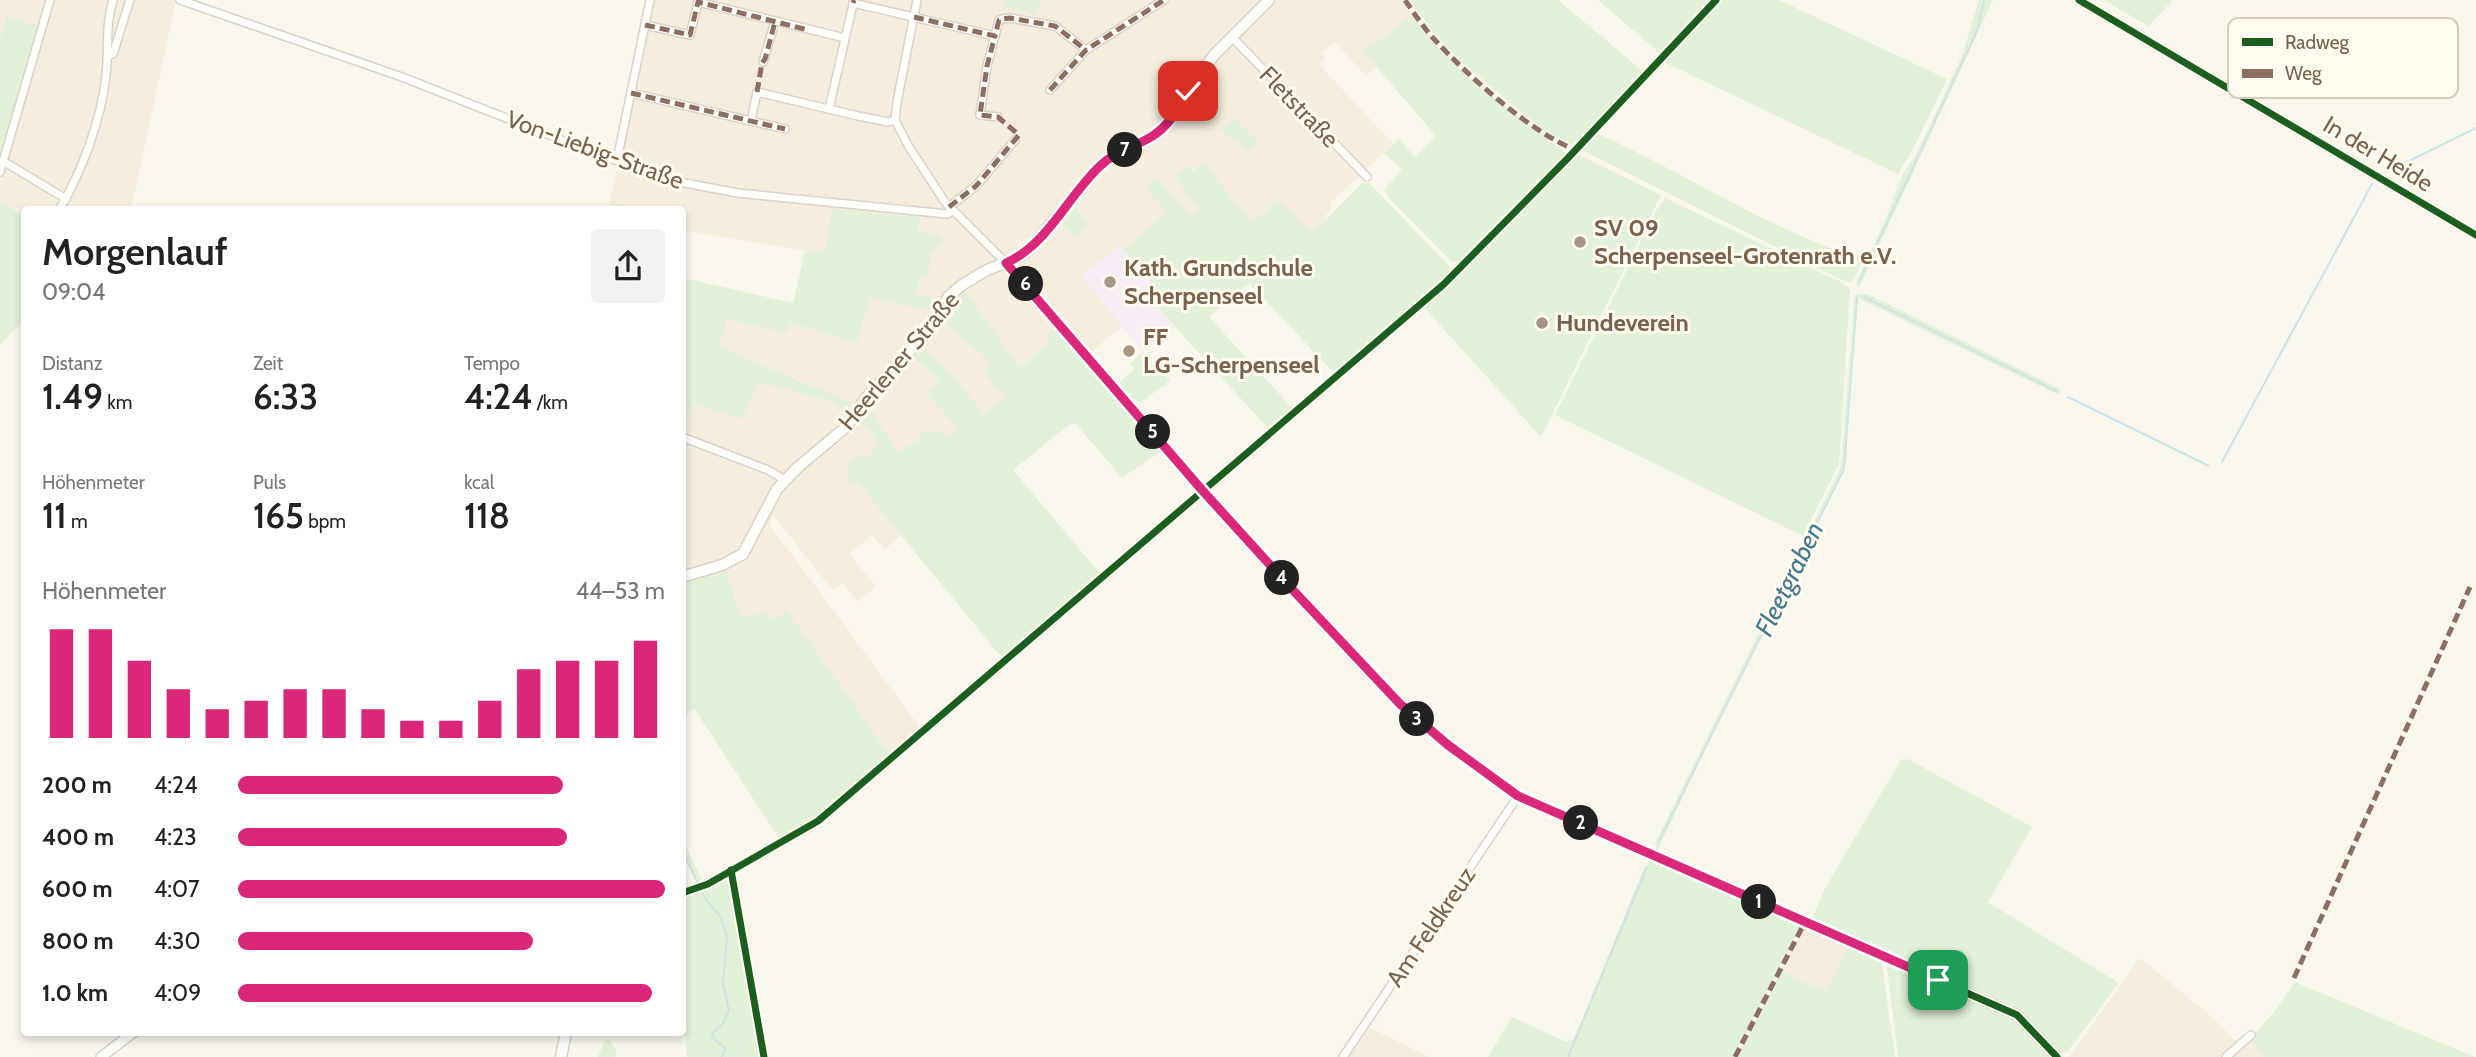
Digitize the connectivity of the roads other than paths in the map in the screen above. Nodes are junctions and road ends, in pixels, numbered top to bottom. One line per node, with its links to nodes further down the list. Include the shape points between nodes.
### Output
1 (50, 0): 31 (street)
2 (113, 0): 18 (street)
3 (130, 0): 18 (street, via 113,54)
4 (180, 0): 30 (street, Von-Liebig-Straße, via 402,77)
5 (650, 0): 13 (street)
6 (917, 0): 11 (street)
7 (1164, 0): 17 (street)
8 (1269, 0): 15 (main road, Heerlener Straße)
9 (2079, 0): 20 (street, In der Heide)
10 (854, 1): 11 (street); 16 (street)
11 (914, 17): 14 (street); 26 (street)
12 (775, 22): 13 (street, via 698,2 690,35); 16 (street); 19 (street)
13 (645, 25): 22 (street)
14 (995, 36): 17 (street, via 1002,19 1038,22 1060,29); 25 (street, via 980,115)
15 (1232, 37): 33 (street, Fletstraße); 38 (main road, Heerlener Straße, via 1163,127 1102,163 1028,250)
16 (845, 38): 24 (street)
17 (1086, 50): 21 (street)
18 (107, 56): 34 (street, via 102,99)
19 (763, 62)
20 (2228, 88)
21 (1050, 90)
22 (631, 93): 27 (street); 30 (street)
23 (2245, 98): 37 (street, In der Heide)
24 (829, 109): 26 (street); 27 (street, via 757,92)
25 (998, 117)
26 (895, 120): 36 (street)
27 (751, 121): 28 (street)
28 (785, 129)
29 (1015, 140): 36 (street)
30 (617, 160): 36 (street, Von-Liebig-Straße, via 674,181 722,191 947,215)
31 (3, 161): 32 (street); 34 (street)
32 (0, 172)
33 (1367, 177)
34 (66, 199): 35 (street)
35 (62, 206)
36 (951, 209): 38 (street)
37 (2476, 235)
38 (1006, 263): 40 (main road, Heerlener Straße, via 970,279 949,296 925,335 866,398 846,427); 42 (street, via 1202,490 1358,660 1408,711)
39 (686, 439): 40 (street)
40 (785, 480): 41 (main road, Heerlener Straße, via 743,554)
41 (686, 577)
42 (1518, 796): 48 (street, Am Feldkreuz); 49 (street, via 2017,1015)
43 (2251, 1035): 50 (street)
44 (129, 1036): 46 (street)
45 (565, 1036): 47 (main road)
46 (101, 1057)
47 (561, 1057)
48 (1343, 1057)
49 (2057, 1057)
50 (2226, 1057)

